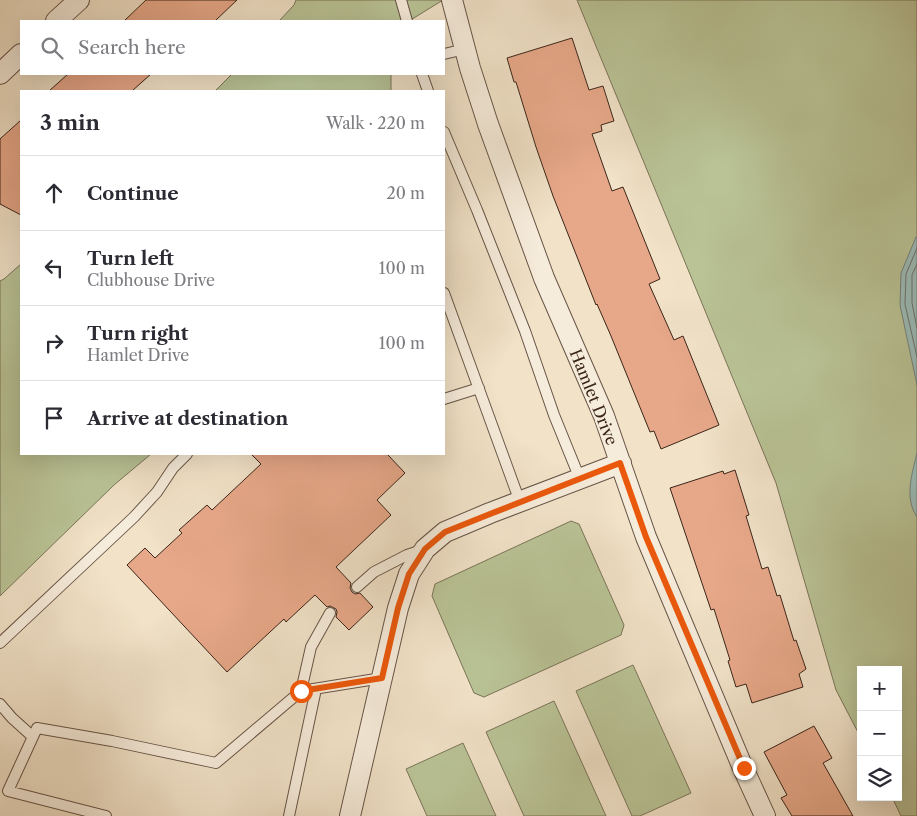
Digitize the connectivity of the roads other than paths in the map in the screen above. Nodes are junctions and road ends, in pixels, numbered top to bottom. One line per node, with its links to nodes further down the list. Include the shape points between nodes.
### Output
1 (78, 0): 4 (street)
2 (401, 0): 5 (lane)
3 (452, 0): 6 (street, Hamlet Drive)
4 (57, 20)
5 (407, 20)
6 (465, 49): 7 (lane); 17 (street, Hamlet Drive, via 488,124 544,278 604,416)
7 (445, 54)
8 (20, 55): 9 (street)
9 (0, 74)
10 (422, 75): 11 (lane)
11 (428, 90)
12 (445, 134): 18 (lane, via 525,331)
13 (445, 296): 14 (lane)
14 (479, 388): 15 (lane); 19 (lane)
15 (445, 400)
16 (186, 455): 23 (lane, via 134,517)
17 (620, 463): 18 (street); 32 (street, Hamlet Drive, via 646,537)
18 (580, 479): 19 (street)
19 (520, 502): 20 (street, via 445,532)
20 (425, 549): 21 (lane, via 374,572); 24 (street, via 409,574)
21 (357, 587)
22 (330, 613): 26 (lane, via 311,647)
23 (0, 643)
24 (382, 678): 25 (lane); 31 (street)
25 (316, 689): 26 (lane); 30 (lane)
26 (301, 691): 28 (lane, via 216,763 37,728)
27 (0, 704): 28 (lane)
28 (32, 737): 29 (lane, via 8,791)
29 (106, 816)
30 (289, 816)
31 (350, 816)
32 (765, 816)

